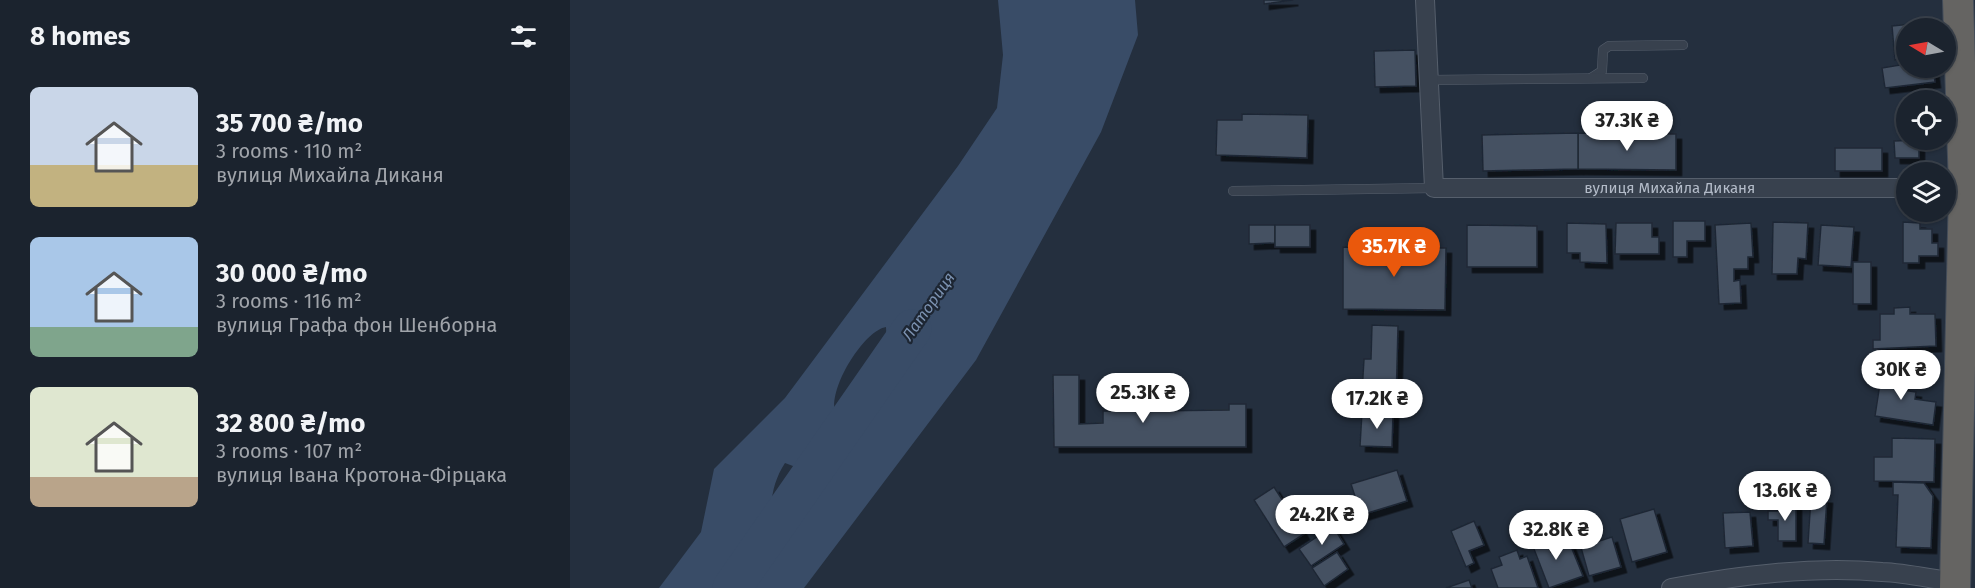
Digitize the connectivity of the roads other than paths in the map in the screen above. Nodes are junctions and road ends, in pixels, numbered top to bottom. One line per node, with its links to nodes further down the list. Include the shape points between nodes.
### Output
1 (1425, 0): 6 (street)
2 (1958, 0): 7 (highway)
3 (1683, 45): 4 (lane, via 1609,46 1603,50 1602,71)
4 (1591, 78): 5 (lane); 6 (lane)
5 (1643, 78)
6 (1429, 80): 8 (street)
7 (1955, 162)
8 (1434, 188): 9 (street, вулиця Михайла Диканя); 10 (lane, вулиця Михайла Диканя)
9 (1896, 188)
10 (1233, 191)
11 (1955, 222): 12 (highway)
12 (1955, 585): 13 (street, via 1882,572 1825,571 1764,573)
13 (1671, 588)

